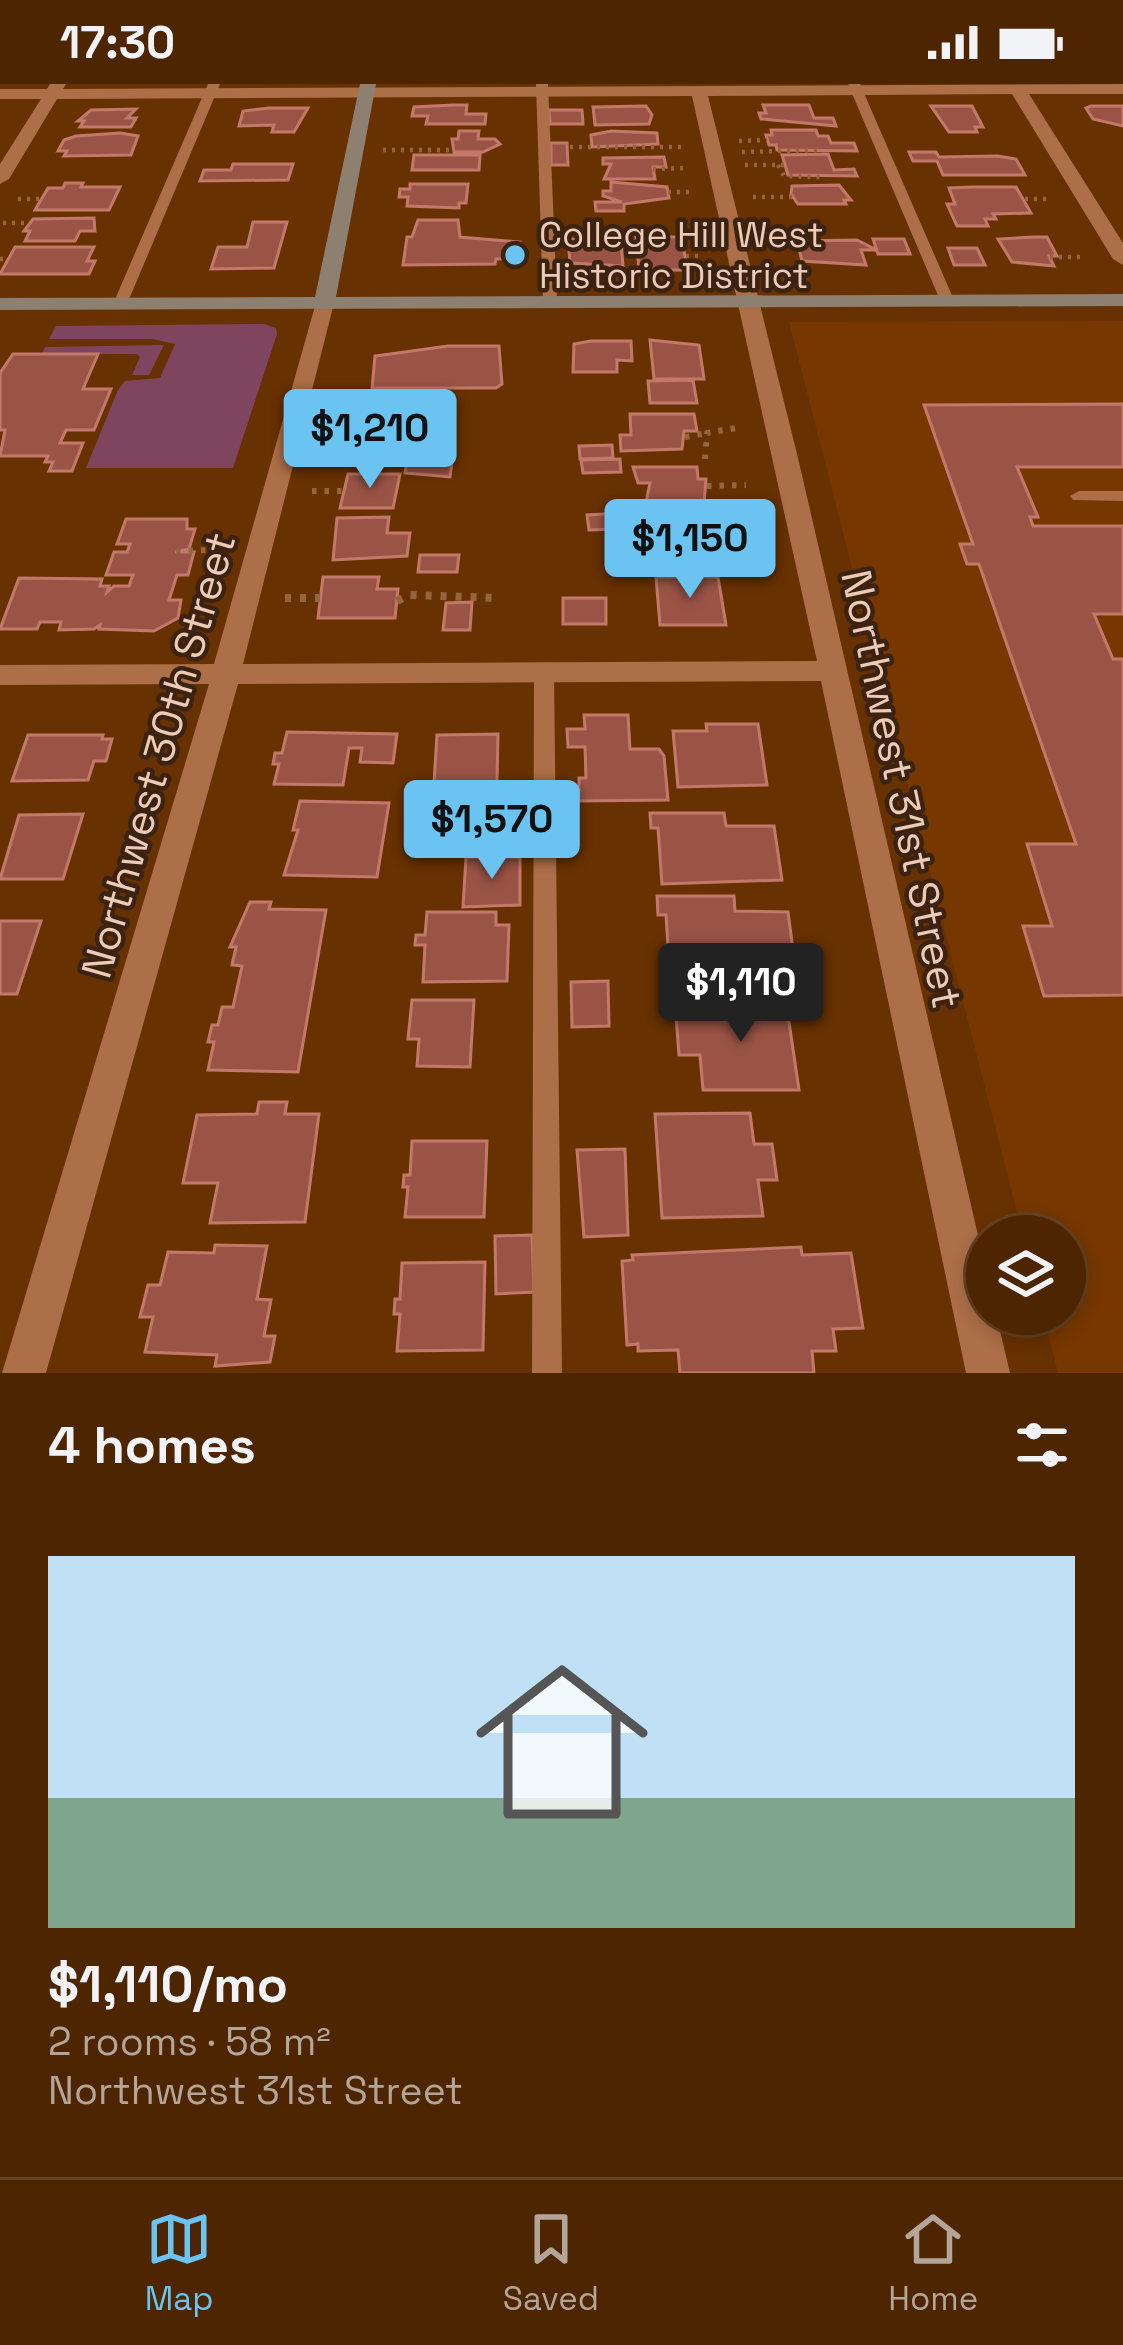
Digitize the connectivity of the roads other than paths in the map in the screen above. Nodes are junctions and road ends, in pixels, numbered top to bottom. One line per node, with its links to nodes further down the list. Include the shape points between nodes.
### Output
1 (856, 87): 2 (street); 6 (street); 13 (lane)
2 (1016, 87): 8 (street); 11 (street)
3 (213, 88): 4 (street); 7 (street); 18 (lane)
4 (367, 88): 5 (street); 16 (main road, Northwest 30th Street)
5 (542, 88): 6 (street); 15 (lane)
6 (698, 88): 12 (street, Northwest 31st Street, via 730,146)
7 (55, 89): 9 (street); 10 (street)
8 (1123, 89)
9 (0, 94)
10 (0, 179)
11 (1123, 259)
12 (750, 300): 13 (main road); 15 (main road); 22 (street, Northwest 31st Street)
13 (947, 300): 14 (main road)
14 (1123, 300)
15 (550, 302): 16 (main road)
16 (324, 303): 18 (main road); 23 (street, Northwest 30th Street)
17 (0, 304): 18 (main road)
18 (121, 304)
19 (1079, 496): 20 (lane)
20 (1123, 496)
21 (544, 671): 22 (street); 23 (street); 26 (lane)
22 (833, 671): 27 (street, Northwest 31st Street)
23 (226, 674): 24 (street); 25 (street, Northwest 30th Street)
24 (0, 675)
25 (24, 1373)
26 (548, 1373)
27 (988, 1373)

